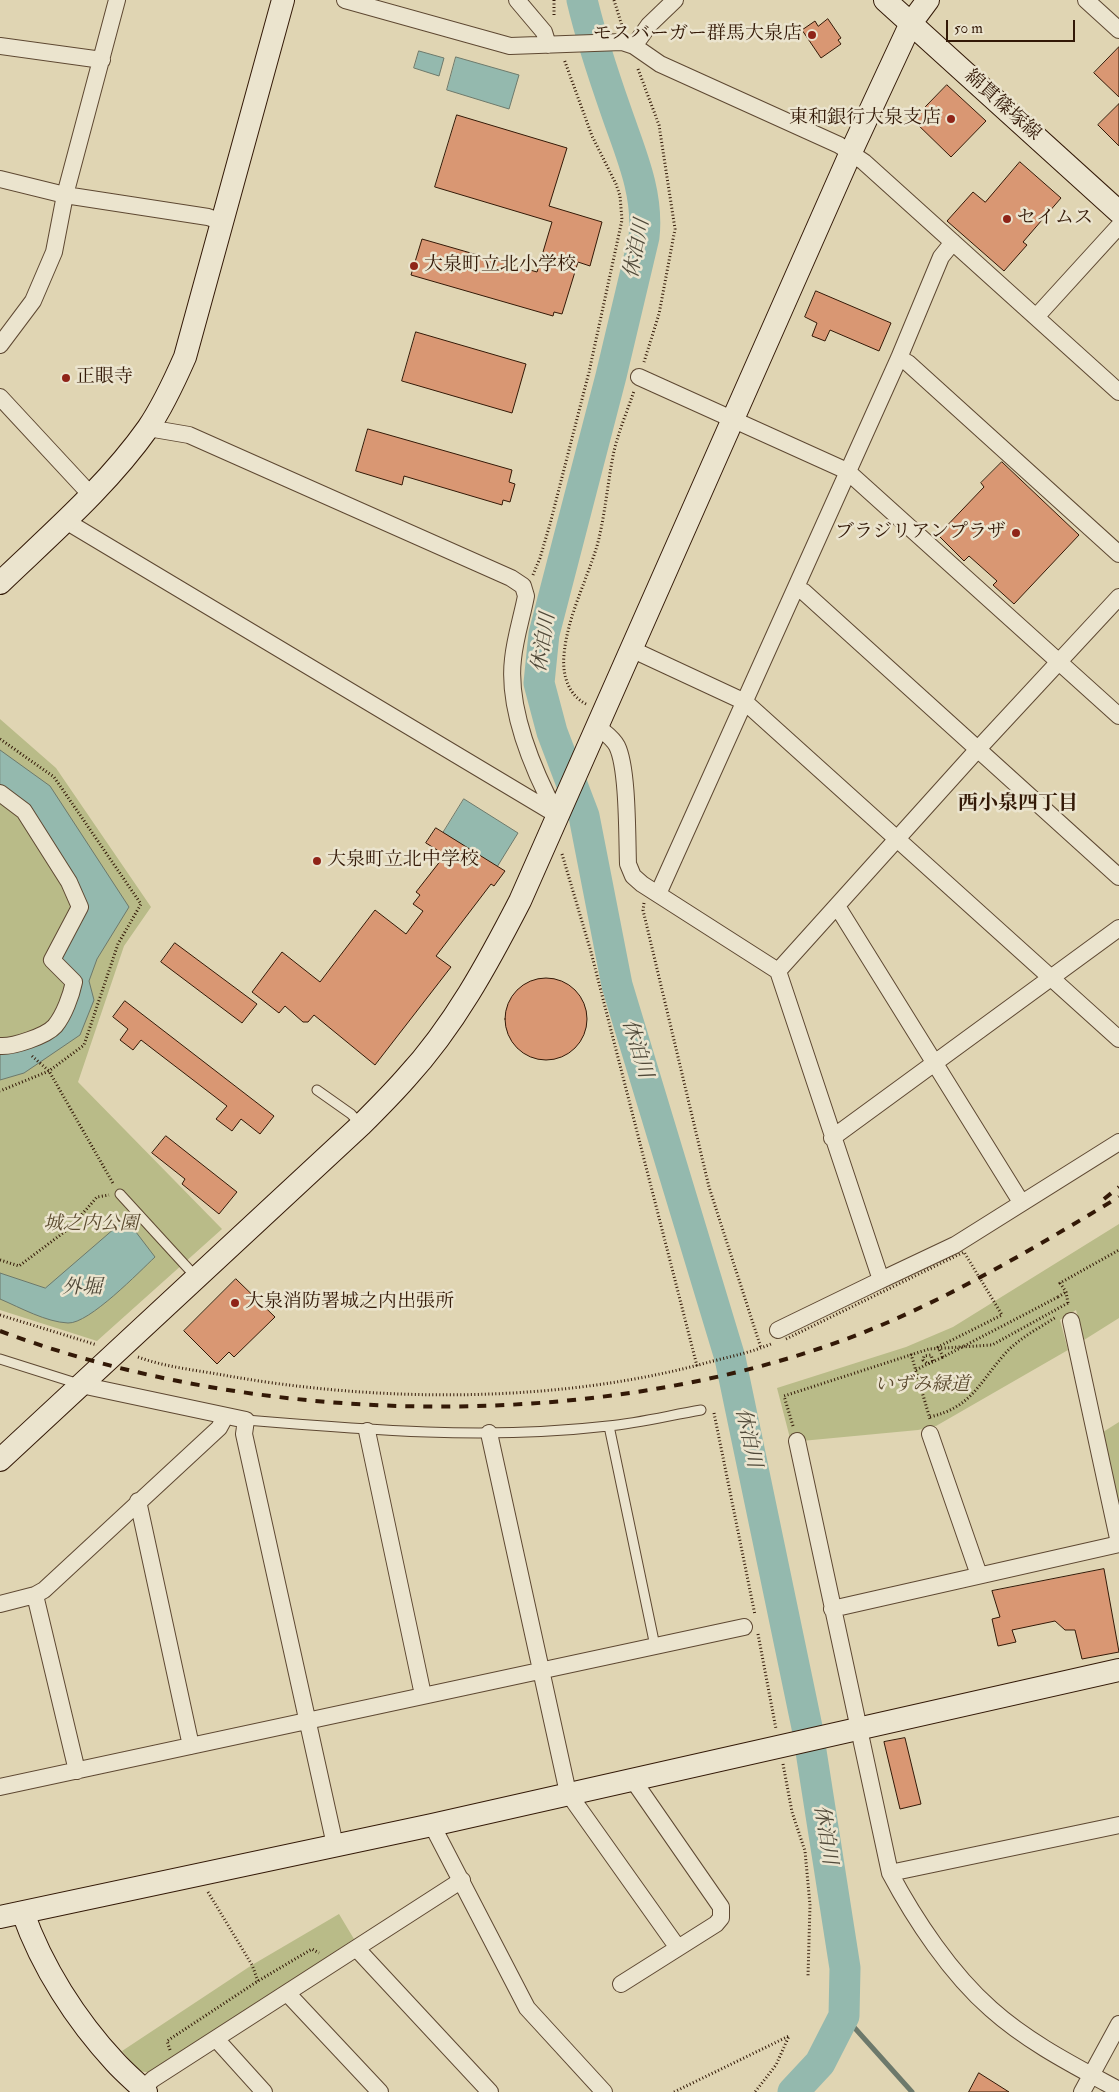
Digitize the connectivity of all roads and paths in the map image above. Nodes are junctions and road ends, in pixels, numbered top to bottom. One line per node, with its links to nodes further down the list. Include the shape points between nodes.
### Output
1 (117, 0): 18 (street)
2 (283, 0): 23 (street)
3 (345, 0): 15 (street, via 510,46)
4 (517, 0): 15 (street, via 544,32)
5 (554, 0): 11 (path)
6 (614, 0): 14 (path)
7 (675, 0): 14 (street)
8 (885, 0): 12 (street, 綿貫篠塚線)
9 (928, 0): 12 (street)
10 (1091, 2): 13 (street)
11 (554, 19)
12 (910, 23): 19 (street); 22 (street, 綿貫篠塚線)
13 (1119, 30)
14 (628, 44): 17 (street); 19 (street, via 660,64)
15 (548, 45): 17 (street)
16 (0, 46): 18 (street)
17 (569, 50): 38 (path, via 592,136 620,196 622,220 589,372 550,524)
18 (102, 60): 21 (street)
19 (851, 152): 25 (street); 32 (street)
20 (0, 179): 21 (street)
21 (65, 195): 23 (street, via 208,217); 27 (street, via 54,252 33,301)
22 (1119, 212)
23 (222, 222): 33 (street, via 185,357 171,390)
24 (1119, 226): 26 (street)
25 (953, 242): 26 (street); 28 (street, via 941,257)
26 (1036, 316): 30 (street)
27 (0, 345)
28 (899, 358): 34 (street); 37 (street)
29 (638, 378): 32 (street)
30 (1119, 392)
31 (0, 397): 35 (street)
32 (733, 418): 34 (street); 42 (street)
33 (148, 428): 35 (street); 49 (street, via 189,435 523,586 526,596 513,660 512,691 521,728 540,780)
34 (847, 471): 40 (street); 43 (street)
35 (90, 494): 36 (street)
36 (64, 520): 39 (street); 49 (street)
37 (1119, 554)
38 (532, 576)
39 (0, 583)
40 (796, 588): 44 (street); 47 (street)
41 (1119, 597): 43 (street)
42 (631, 649): 44 (street); 46 (street, via 601,713)
43 (1059, 662): 45 (street); 47 (street)
44 (745, 702): 50 (street); 53 (street)
45 (1119, 716)
46 (598, 727): 49 (street); 53 (street, via 610,736 619,750 628,864 633,876)
47 (978, 749): 50 (street); 52 (street)
48 (0, 793): 59 (street, via 24,811 69,882 80,907 52,960 74,982 54,1027 19,1044)
49 (561, 807): 63 (street, via 520,901 471,991 407,1078)
50 (896, 838): 54 (street); 57 (street)
51 (560, 849): 84 (path, via 591,952)
52 (1119, 877)
53 (652, 890): 56 (street); 78 (path, via 643,910 680,1072 709,1187)
54 (837, 906): 56 (street); 60 (street)
55 (1119, 928): 57 (street)
56 (778, 971): 64 (street)
57 (1051, 978): 58 (street); 60 (street)
58 (1119, 1039)
59 (0, 1046)
60 (934, 1063): 64 (street); 67 (street)
61 (49, 1071): 66 (path)
62 (317, 1090): 63 (lane)
63 (361, 1126): 70 (street)
64 (832, 1138): 71 (street)
65 (1119, 1142): 67 (street)
66 (120, 1194): 69 (path, via 97,1197 71,1226 19,1266); 70 (lane)
67 (1020, 1202): 71 (street, via 955,1245)
68 (1119, 1250): 72 (path, via 1060,1283)
69 (0, 1260)
70 (196, 1277): 86 (street)
71 (881, 1280): 76 (street)
72 (1066, 1292): 73 (path); 82 (path, bridge)
73 (1068, 1302): 75 (path); 80 (path, via 992,1344 929,1349)
74 (0, 1314): 77 (path)
75 (1070, 1315): 90 (path, via 1015,1344 965,1403); 99 (street)
76 (782, 1334): 82 (path, bridge, via 964,1252 1002,1316 938,1347)
77 (102, 1346)
78 (761, 1348)
79 (756, 1349): 84 (path)
80 (911, 1354): 85 (path); 96 (path, via 784,1396)
81 (134, 1355): 84 (path, via 292,1386 445,1394 594,1385 653,1377)
82 (943, 1357): 85 (path, bridge, via 928,1364 923,1358 929,1354 933,1361)
83 (0, 1359): 86 (lane)
84 (697, 1366)
85 (916, 1370): 90 (path)
86 (81, 1384): 89 (street); 97 (street)
87 (713, 1407): 104 (path)
88 (701, 1410): 92 (lane)
89 (225, 1417): 91 (street); 98 (street, via 218,1428)
90 (930, 1417): 95 (path)
91 (246, 1420): 93 (lane); 109 (street, via 244,1434)
92 (609, 1426): 94 (lane); 105 (lane)
93 (367, 1430): 94 (lane); 108 (street)
94 (489, 1433): 106 (street)
95 (930, 1434): 100 (street)
96 (797, 1441): 103 (street)
97 (0, 1460)
98 (138, 1501): 101 (street); 111 (street)
99 (1119, 1543): 100 (street)
100 (979, 1575): 103 (street)
101 (35, 1595): 102 (street); 113 (street)
102 (0, 1604)
103 (832, 1609): 110 (street)
104 (750, 1627): 105 (street); 112 (path)
105 (655, 1646): 106 (street)
106 (541, 1670): 108 (street); 116 (street)
107 (1119, 1670): 110 (street)
108 (423, 1695): 109 (street)
109 (307, 1722): 111 (street); 119 (street)
110 (858, 1730): 112 (street); 120 (street)
111 (191, 1746): 113 (street)
112 (783, 1746): 114 (street); 128 (path, via 792,1812 805,1850 810,1905)
113 (77, 1771): 115 (street)
114 (633, 1780): 116 (street); 125 (street, via 721,1907 721,1918 716,1924)
115 (0, 1788)
116 (568, 1793): 117 (street); 125 (street)
117 (432, 1824): 119 (street); 121 (street)
118 (1119, 1825): 120 (street)
119 (335, 1845): 123 (street)
120 (890, 1873): 135 (street, via 908,1907 974,1993 1029,2038)
121 (462, 1880): 126 (street); 141 (street, via 527,2008)
122 (204, 1885): 129 (path, via 252,1965)
123 (22, 1912): 124 (street); 137 (street, via 38,1949 69,2003)
124 (0, 1918)
125 (678, 1948): 130 (street)
126 (357, 1949): 131 (street); 140 (street)
127 (325, 1956): 129 (path, via 312,1949)
128 (808, 1976)
129 (258, 1981): 134 (path, via 167,2040)
130 (622, 1984)
131 (288, 1994): 133 (street); 139 (street)
132 (1119, 2024): 135 (street)
133 (216, 2040): 134 (street); 138 (street)
134 (179, 2063): 137 (street)
135 (1091, 2075): 136 (street); 144 (street)
136 (1119, 2090)
137 (142, 2091)
138 (264, 2092)
139 (380, 2092)
140 (490, 2092)
141 (604, 2092)
142 (674, 2092): 143 (path, via 789,2036 776,2065)
143 (754, 2092)
144 (1082, 2092)

